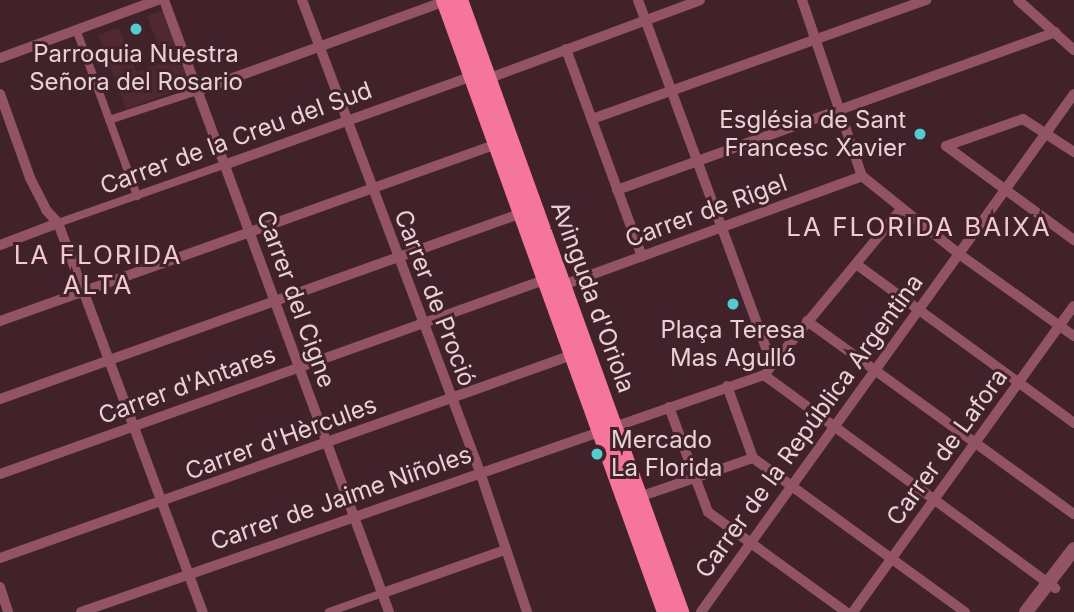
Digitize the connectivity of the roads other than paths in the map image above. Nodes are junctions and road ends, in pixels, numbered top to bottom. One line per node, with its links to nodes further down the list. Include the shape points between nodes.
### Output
1 (158, 0): 12 (street)
2 (164, 0): 20 (street, Carrer del Cigne)
3 (302, 0): 15 (street, Carrer de Proció)
4 (445, 0): 15 (street); 19 (main road, Avinguda d'Oriola)
5 (459, 0): 19 (main road, Avinguda d'Oriola)
6 (638, 0): 11 (street)
7 (700, 0): 11 (street, Carrer de la Creu del Sud)
8 (802, 0): 14 (street)
9 (926, 0): 14 (street)
10 (1018, 0): 13 (street)
11 (646, 20): 16 (street, Carrer de la Creu del Sud); 21 (street)
12 (76, 29): 18 (street); 26 (street)
13 (1055, 32): 17 (street); 24 (street)
14 (815, 38): 21 (street); 24 (street)
15 (319, 46): 20 (street); 27 (street, Carrer de Proció)
16 (566, 49): 19 (street, Carrer de la Creu del Sud); 25 (street)
17 (1074, 50)
18 (0, 58)
19 (480, 77): 27 (street, Carrer de la Creu del Sud); 29 (main road, Avinguda d'Oriola); 49 (main road, Avinguda d'Oriola)
20 (197, 91): 26 (street); 32 (street, Carrer del Cigne)
21 (671, 92): 25 (street); 31 (street)
22 (1074, 94): 28 (street, Carrer de la República Argentina)
23 (1, 98): 40 (street, via 30,178)
24 (839, 109): 31 (street); 33 (street)
25 (592, 119): 35 (street)
26 (109, 120): 37 (street)
27 (348, 122): 32 (street, Carrer de la Creu del Sud); 34 (street, Carrer de Proció)
28 (1046, 134): 30 (street); 36 (street, Carrer de la República Argentina); 36 (street, via 1023,119 946,146)
29 (497, 144): 34 (street); 39 (main road, Avinguda d'Oriola)
30 (1074, 152)
31 (695, 161): 35 (street); 41 (street)
32 (225, 165): 37 (street, Carrer de la Creu del Sud); 42 (street, Carrer del Cigne)
33 (862, 176): 38 (street); 41 (street, Carrer de Rigel)
34 (372, 189): 42 (street); 46 (street, Carrer de Proció)
35 (617, 190): 47 (street)
36 (1006, 190): 43 (street); 45 (street, Carrer de la República Argentina)
37 (136, 196): 40 (street, Carrer de la Creu del Sud)
38 (902, 208): 45 (street); 48 (street)
39 (522, 213): 46 (street); 49 (main road, Avinguda d'Oriola)
40 (58, 223): 44 (street, Carrer de la Creu del Sud); 50 (street)
41 (720, 228): 47 (street, Carrer de Rigel); 61 (street)
42 (250, 233): 50 (street); 51 (street, Carrer del Cigne)
43 (1074, 240)
44 (0, 244)
45 (959, 254): 53 (street, Carrer de la República Argentina); 57 (street)
46 (397, 257): 51 (street); 56 (street, Carrer de Proció)
47 (642, 257): 49 (street, Carrer de Rigel)
48 (856, 264): 53 (street); 55 (street)
49 (555, 282): 56 (street, Carrer d'Antares); 59 (main road, Avinguda d'Oriola); 72 (main road, Avinguda d'Oriola)
50 (84, 290): 54 (street); 60 (street)
51 (274, 300): 60 (street); 62 (street, Carrer del Cigne)
52 (1074, 306): 57 (street, Carrer de Lafora)
53 (920, 311): 63 (street, Carrer de la República Argentina); 65 (street)
54 (0, 321)
55 (807, 321): 61 (street); 63 (street)
56 (423, 324): 62 (street, Carrer d'Antares); 68 (street, Carrer de Proció)
57 (1059, 326): 58 (street); 65 (street, Carrer de Lafora)
58 (1074, 336)
59 (575, 354): 68 (street, Carrer d'Hèrcules); 72 (main road, Avinguda d'Oriola)
60 (109, 359): 67 (street); 71 (street)
61 (772, 365): 64 (street)
62 (299, 367): 71 (street, Carrer d'Antares); 75 (street, Carrer del Cigne)
63 (877, 369): 73 (street, Carrer de la República Argentina); 74 (street)
64 (764, 375): 66 (street, Carrer de Jaime Niñoles); 73 (street)
65 (1019, 383): 70 (street); 74 (street, Carrer de Lafora)
66 (727, 386): 69 (street, Carrer de Jaime Niñoles); 76 (street)
67 (0, 399)
68 (451, 400): 75 (street, Carrer d'Hèrcules); 77 (street, Carrer de Proció)
69 (669, 407): 72 (street, Carrer de Jaime Niñoles); 79 (street)
70 (1074, 423)
71 (134, 426): 78 (street, Carrer d'Antares); 83 (street)
72 (608, 428): 77 (street, Carrer de Jaime Niñoles); 81 (main road, Avinguda d'Oriola); 102 (main road, Avinguda d'Oriola)
73 (835, 428): 80 (street, Carrer de la República Argentina); 82 (street)
74 (975, 441): 82 (street, Carrer de Lafora); 84 (street)
75 (327, 443): 83 (street, Carrer d'Hèrcules); 85 (street, Carrer del Cigne)
76 (753, 458): 79 (street); 80 (street)
77 (480, 472): 85 (street, Carrer de Jaime Niñoles); 87 (street, Carrer de Proció)
78 (0, 474)
79 (694, 478): 81 (street); 86 (street, via 708,512)
80 (794, 488): 86 (street, Carrer de la República Argentina); 90 (street)
81 (639, 497): 103 (main road, Avinguda d'Oriola)
82 (935, 498): 90 (street, Carrer de Lafora); 93 (street)
83 (163, 502): 89 (street, Carrer d'Hèrcules); 92 (street)
84 (1074, 514)
85 (354, 516): 92 (street, Carrer de Jaime Niñoles); 95 (street, Carrer del Cigne)
86 (751, 544): 104 (street, Carrer de la República Argentina); 105 (street)
87 (505, 550): 95 (street); 101 (street, Carrer de Proció)
88 (1074, 550): 93 (street)
89 (0, 558)
90 (891, 559): 106 (street, Carrer de Lafora); 107 (street)
91 (1074, 564): 93 (street)
92 (189, 574): 97 (street, Carrer de Jaime Niñoles); 98 (street)
93 (1051, 585): 108 (street); 109 (street)
94 (0, 587): 96 (street)
95 (383, 593): 99 (street); 100 (street, Carrer del Cigne)
96 (8, 612)
97 (81, 612)
98 (203, 612)
99 (329, 612)
100 (389, 612)
101 (527, 612)
102 (666, 612)
103 (680, 612)
104 (701, 612)
105 (846, 612)
106 (853, 612)
107 (965, 612)
108 (1026, 612)
109 (1036, 612)

